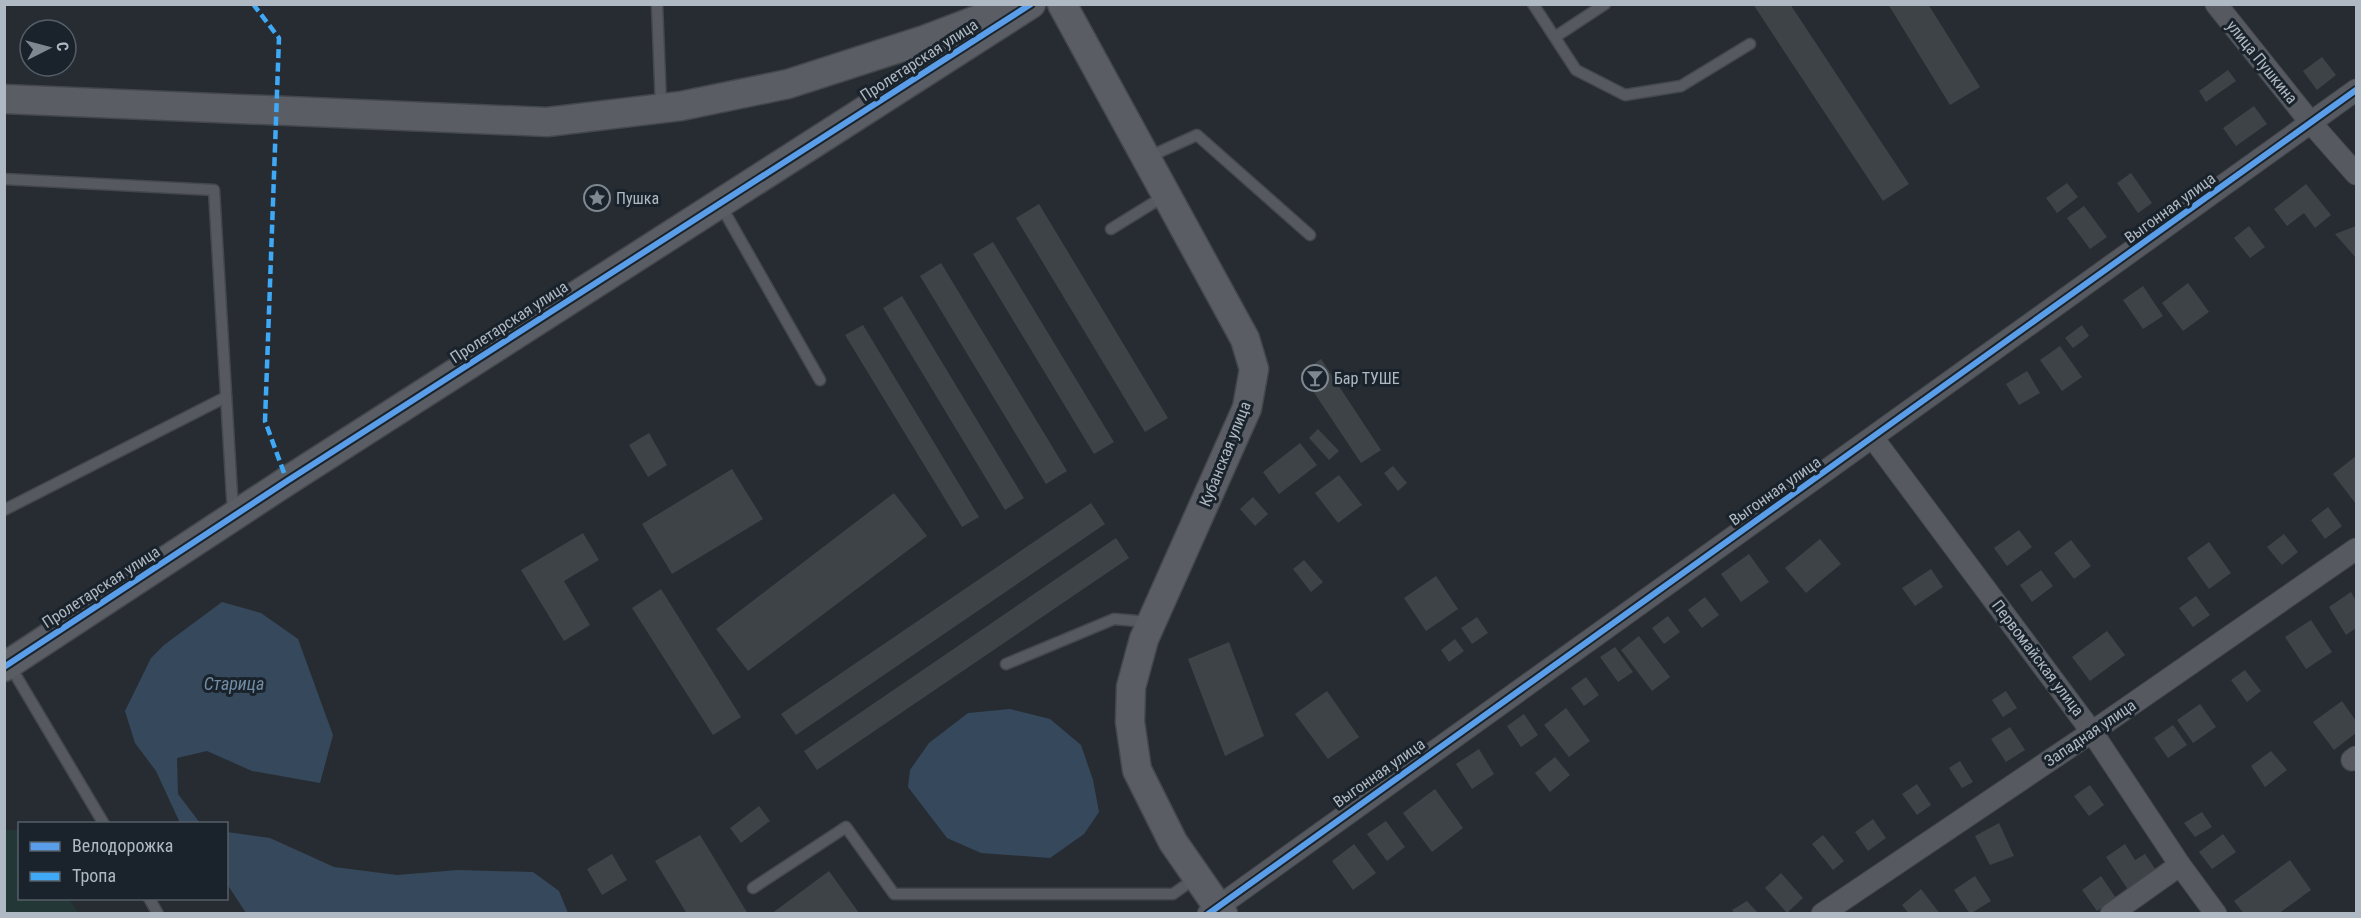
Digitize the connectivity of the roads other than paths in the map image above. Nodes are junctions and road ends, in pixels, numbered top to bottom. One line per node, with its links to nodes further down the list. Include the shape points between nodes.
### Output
1 (657, 4): 12 (lane)
2 (1016, 4): 12 (street, via 924,40 788,84)
3 (1031, 4): 18 (street, Пролетарская улица)
4 (1062, 4): 14 (street, Кубанская улица)
5 (1533, 4): 8 (lane)
6 (1605, 4): 8 (lane)
7 (2216, 4): 13 (street, улица Пушкина)
8 (1554, 38): 9 (lane, via 1576,70 1625,95 1681,86)
9 (1750, 44)
10 (2356, 90): 13 (street, Выгонная улица)
11 (4, 99): 12 (street, via 547,122)
12 (661, 108)
13 (2311, 123): 15 (street, улица Пушкина); 23 (street, Выгонная улица)
14 (1146, 158): 17 (street, Кубанская улица); 20 (lane, via 1197,135)
15 (2356, 174)
16 (4, 179): 22 (lane, via 214,190)
17 (1166, 195): 19 (lane); 27 (street, Кубанская улица, via 1245,339 1254,369 1247,408)
18 (720, 204): 21 (lane); 25 (street, Пролетарская улица)
19 (1111, 229)
20 (1310, 235)
21 (820, 380)
22 (226, 397): 24 (lane); 25 (lane)
23 (1873, 438): 30 (street, Первомайская улица); 36 (street, Выгонная улица)
24 (4, 510)
25 (233, 516): 29 (street, Пролетарская улица)
26 (2356, 549): 30 (street, Западная улица)
27 (1152, 622): 28 (lane, via 1114,619); 33 (street, Кубанская улица, via 1131,687 1130,722 1137,770 1173,842)
28 (1006, 664)
29 (7, 665): 31 (lane)
30 (2092, 732): 32 (street, Первомайская улица); 38 (street, Западная улица)
31 (103, 822)
32 (2180, 865): 39 (street); 40 (street, Первомайская улица)
33 (1197, 877): 34 (lane, via 1173,894 894,894 846,827); 36 (street, Кубанская улица)
34 (753, 888)
35 (150, 900): 37 (lane)
36 (1216, 911)
37 (158, 914)
38 (1822, 914)
39 (2111, 914)
40 (2216, 914)

